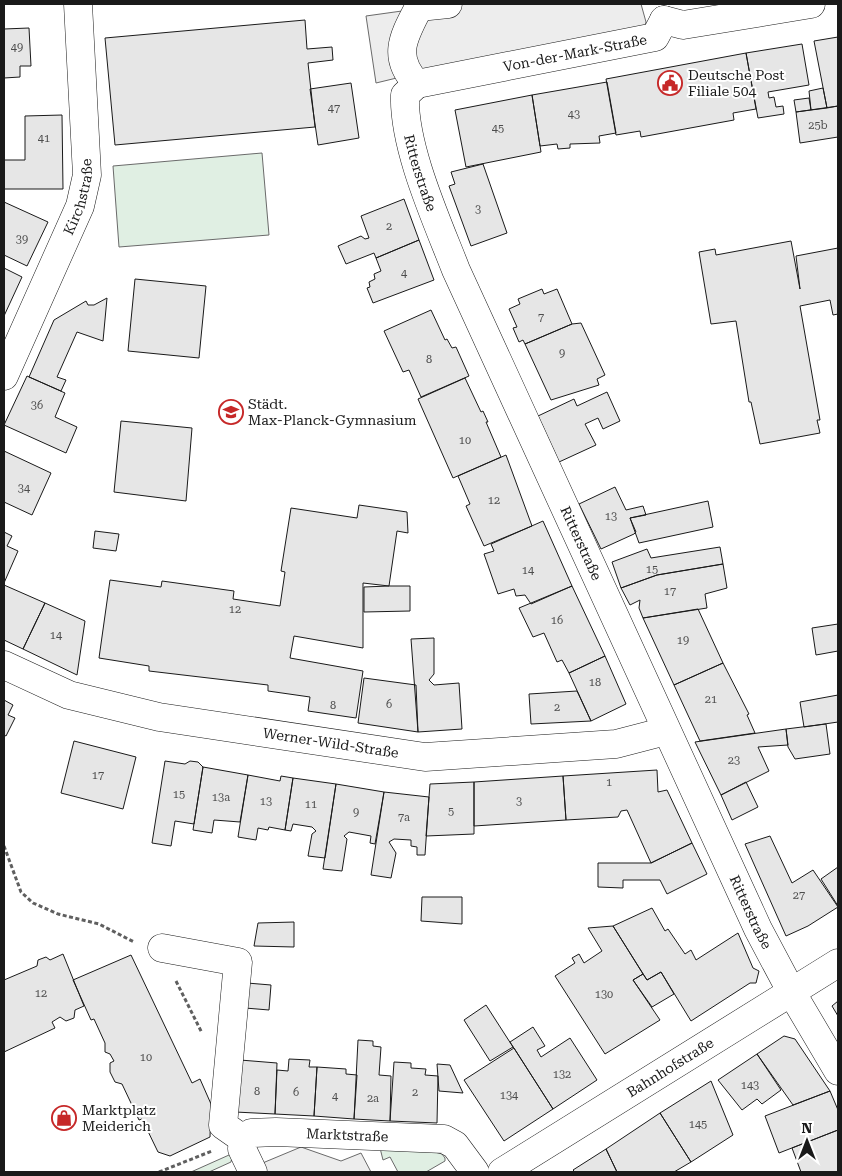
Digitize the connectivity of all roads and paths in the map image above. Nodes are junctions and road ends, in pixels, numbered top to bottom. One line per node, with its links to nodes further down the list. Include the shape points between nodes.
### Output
1 (78, 4): 7 (street, Kirchstraße, via 87,175 80,206)
2 (448, 4): 4 (street)
3 (811, 4): 5 (street, Von-der-Mark-Straße, via 683,25)
4 (418, 6): 6 (street, via 402,40 404,63)
5 (661, 12): 6 (street, Von-der-Mark-Straße, via 655,37)
6 (418, 84): 9 (street, Ritterstraße, via 405,94 404,109 420,176 456,270)
7 (4, 376)
8 (4, 664): 9 (street, Werner-Wild-Straße, via 69,695 159,717 425,757 616,744)
9 (666, 731): 15 (street, Ritterstraße, via 758,930)
10 (4, 846): 11 (path, via 21,892 33,903 58,914 99,924)
11 (136, 943)
12 (162, 948): 16 (street, via 238,962)
13 (838, 964): 15 (street, Bahnhofstraße)
14 (172, 974): 16 (path, via 201,1032)
15 (792, 993): 17 (street, Ritterstraße); 22 (street, Bahnhofstraße)
16 (230, 1050): 18 (street, via 223,1125)
17 (838, 1070)
18 (243, 1139): 19 (path); 20 (street, via 242,1149); 21 (street, Marktstraße, via 251,1133 276,1132 444,1139 454,1145)
19 (159, 1172)
20 (253, 1172)
21 (475, 1172)
22 (502, 1172)

